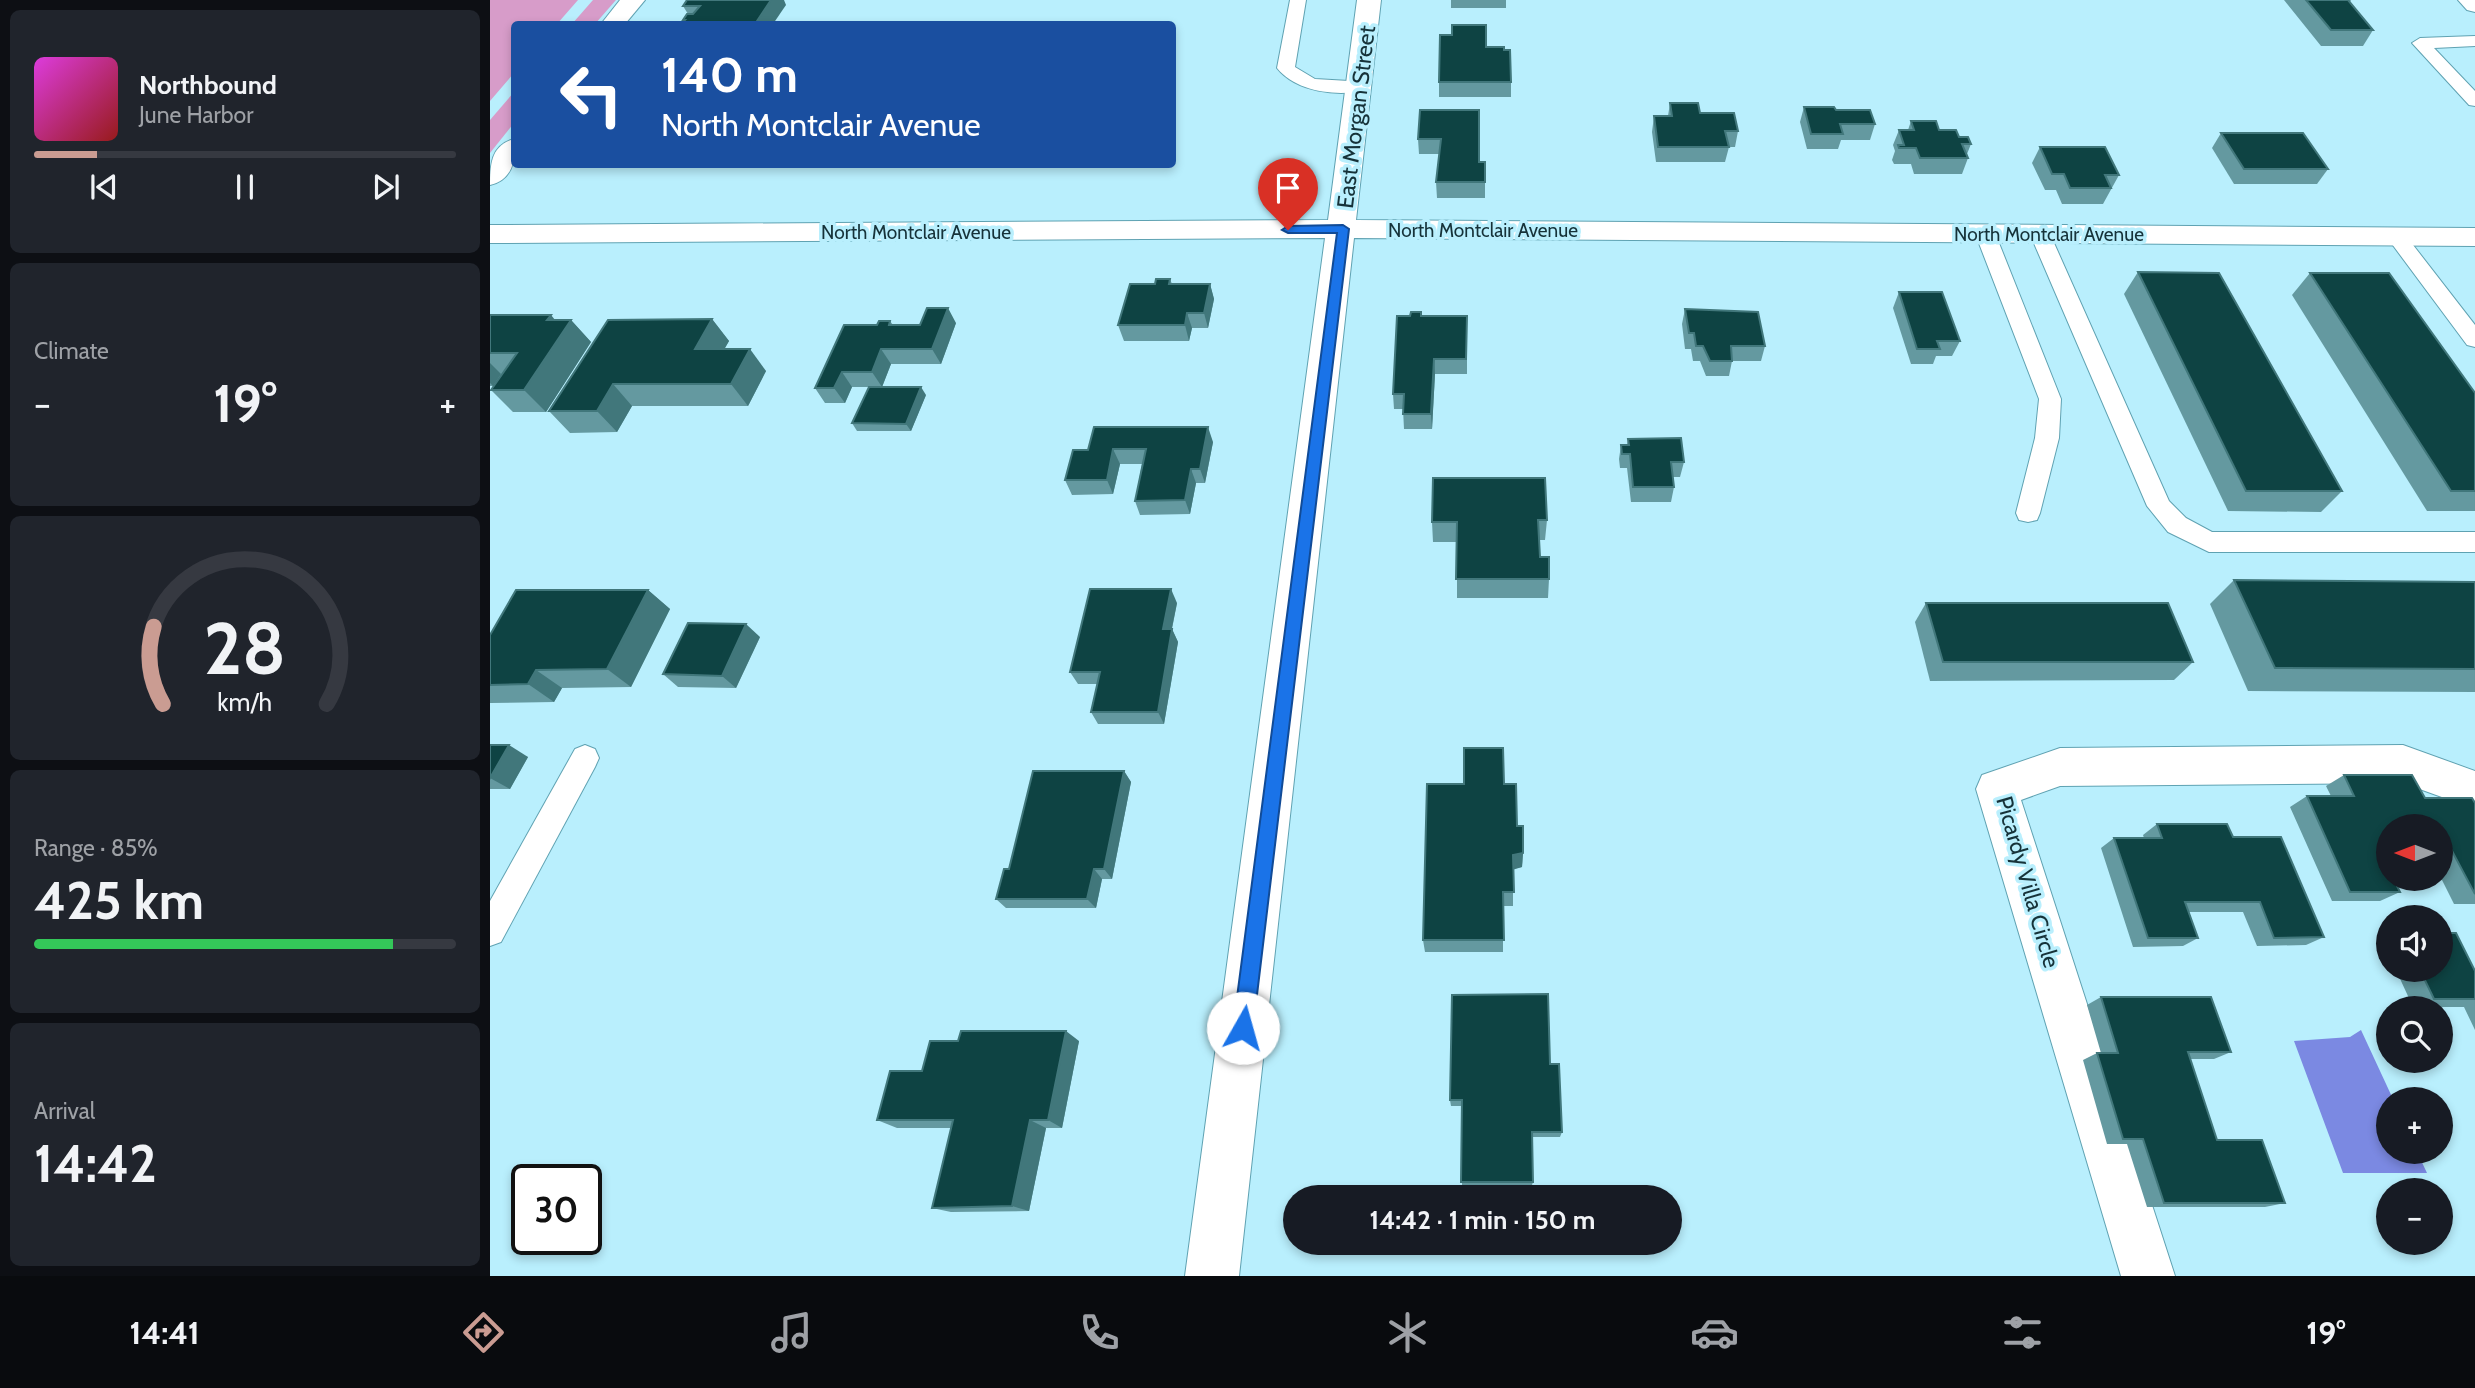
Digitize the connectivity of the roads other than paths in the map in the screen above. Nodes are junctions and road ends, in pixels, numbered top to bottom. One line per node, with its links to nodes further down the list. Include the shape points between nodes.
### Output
1 (633, 0): 6 (main road)
2 (1298, 0): 8 (lane, via 1286,68 1300,81)
3 (1369, 0): 8 (main road, East Morgan Street)
4 (2469, 0): 5 (main road)
5 (2475, 5)
6 (616, 21)
7 (2475, 41): 9 (lane, via 2420,43)
8 (1360, 86): 12 (main road, East Morgan Street)
9 (2475, 101)
10 (511, 151): 11 (main road)
11 (490, 177)
12 (1343, 229): 13 (main road, North Montclair Avenue); 14 (main road, North Montclair Avenue); 24 (main road, East Morgan Street)
13 (1985, 233): 15 (main road, North Montclair Avenue); 19 (lane, via 2050,399 2047,438)
14 (490, 234)
15 (2040, 234): 16 (main road, North Montclair Avenue); 20 (lane, via 2159,506 2177,525 2208,541)
16 (2396, 236): 17 (main road, North Montclair Avenue); 18 (lane)
17 (2475, 237)
18 (2475, 340)
19 (2028, 513)
20 (2475, 541)
21 (585, 758): 23 (lane)
22 (2475, 790): 25 (main road, Picardy Villa Circle, via 2403,764 2060,767 1997,789)
23 (490, 931)
24 (1212, 1276)
25 (2148, 1276)

